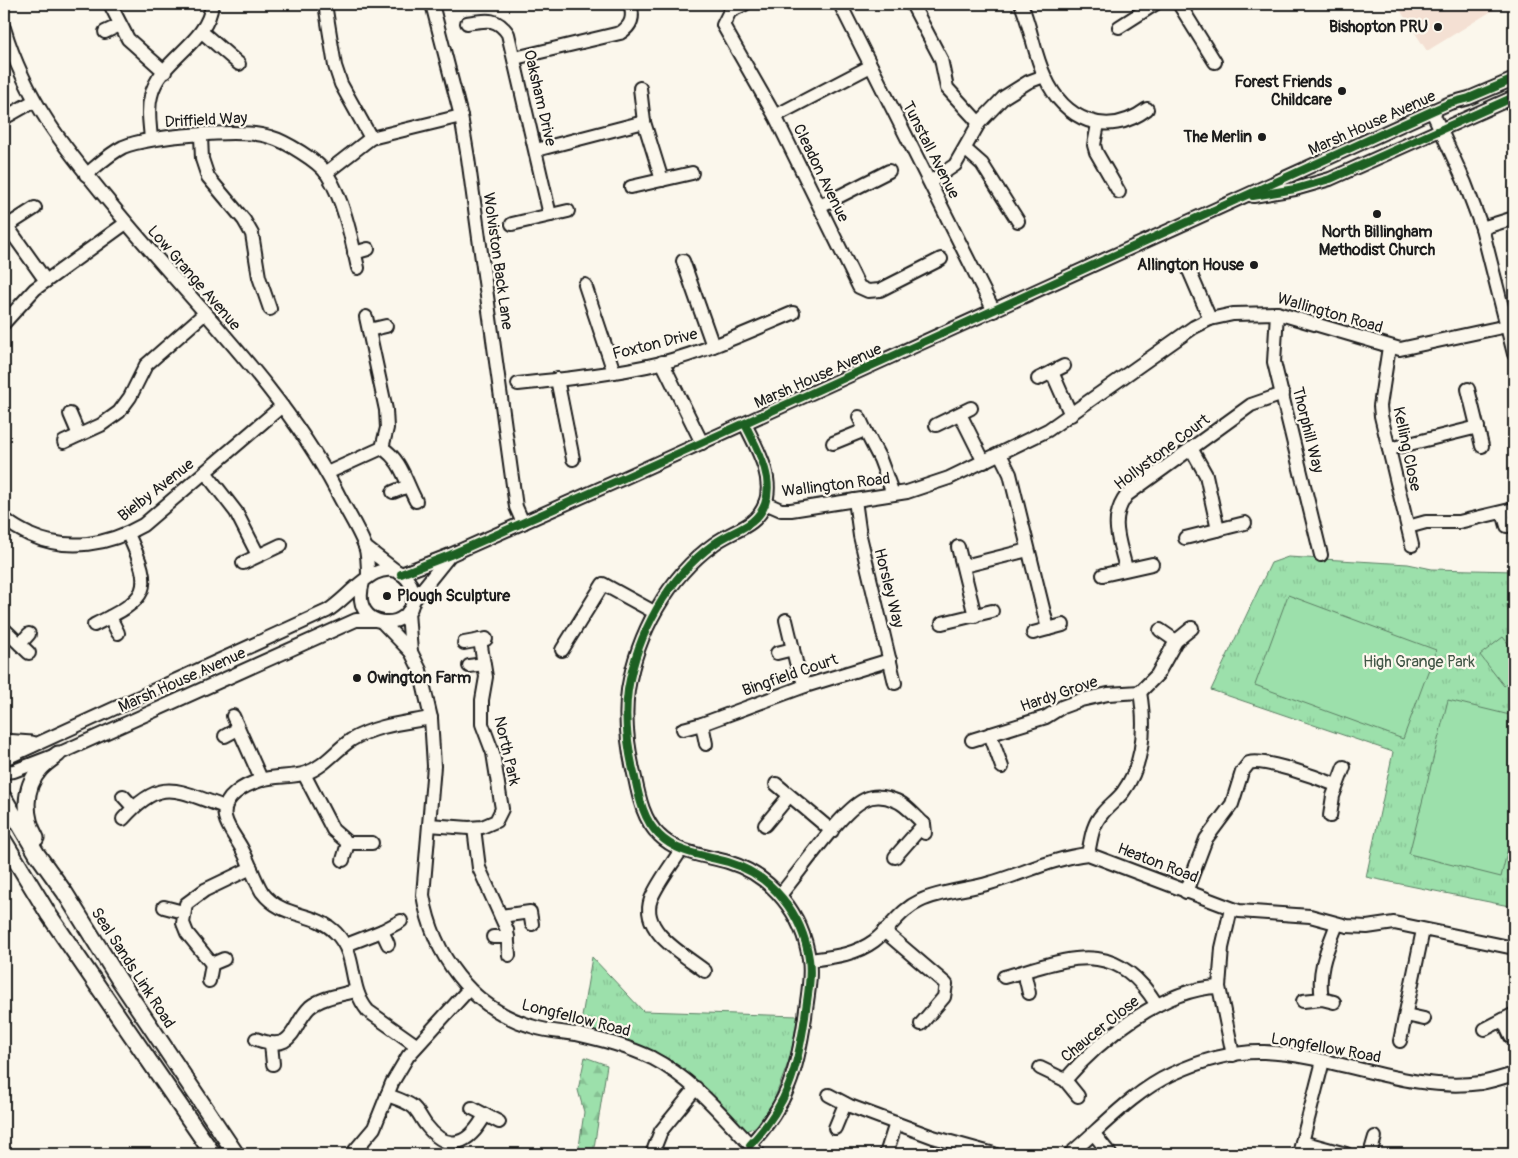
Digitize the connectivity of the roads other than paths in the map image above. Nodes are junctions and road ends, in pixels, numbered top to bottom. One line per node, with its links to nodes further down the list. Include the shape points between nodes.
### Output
1 (110, 4): 13 (street)
2 (212, 4): 17 (street)
3 (325, 4): 38 (street, via 341,84)
4 (432, 4): 30 (street, Wolviston Back Lane)
5 (630, 4): 19 (street, via 633,14 626,29 620,33)
6 (745, 4): 31 (street, Cleadon Avenue, via 730,11 718,23)
7 (840, 4): 21 (street, Tunstall Avenue)
8 (912, 4): 34 (street, via 941,60 947,88)
9 (1021, 4): 23 (street)
10 (1155, 4): 14 (street, via 1133,12)
11 (1180, 4): 18 (street)
12 (467, 23): 19 (street, Oaksham Drive, via 488,19 502,25 508,34)
13 (120, 25): 16 (street); 22 (street, via 134,46)
14 (1119, 26)
15 (4, 28): 27 (street, Low Grange Avenue)
16 (105, 32)
17 (202, 32): 20 (street, via 229,47); 22 (street)
18 (1210, 57)
19 (514, 58): 41 (street, Oaksham Drive)
20 (239, 64)
21 (871, 66): 31 (street); 47 (street, Tunstall Avenue)
22 (164, 72): 39 (street, via 151,94)
23 (1044, 76): 34 (street, via 1010,94); 35 (street, via 1058,98 1073,112)
24 (1514, 79): 29 (street, Marsh House Avenue)
25 (640, 88): 33 (street)
26 (1514, 97): 36 (street, Marsh House Avenue)
27 (34, 102): 32 (street); 45 (street, Low Grange Avenue)
28 (1147, 109): 35 (street, via 1122,123)
29 (1432, 111): 36 (street); 50 (street, Marsh House Avenue)
30 (461, 116): 38 (street); 119 (street, Wolviston Back Lane, via 516,507)
31 (775, 116): 51 (street, Cleadon Avenue)
32 (4, 118)
33 (644, 122): 41 (street); 46 (street)
34 (980, 123): 40 (street)
35 (1098, 124): 49 (street, via 1094,145 1112,168)
36 (1440, 130): 50 (street, Marsh House Avenue, via 1312,185); 60 (street)
37 (201, 136): 39 (street, Driffield Way); 43 (street, Driffield Way, via 235,132 270,137 293,148); 69 (street, via 202,159 208,177 252,234)
38 (371, 138): 43 (street)
39 (150, 139): 45 (street, Driffield Way, via 123,147)
40 (965, 149): 47 (street, via 956,165); 56 (street, via 982,164)
41 (536, 150): 54 (street, Oaksham Drive)
42 (889, 170): 51 (street)
43 (326, 173): 62 (street, Driffield Way, via 342,206)
44 (692, 173): 46 (street)
45 (86, 174): 57 (street, Low Grange Avenue)
46 (662, 180): 48 (street)
47 (930, 182): 72 (street, Tunstall Avenue)
48 (631, 187)
49 (1119, 192)
50 (1243, 198): 72 (street, Marsh House Avenue)
51 (820, 206): 63 (street, Cleadon Avenue, via 859,287 868,291 880,290)
52 (35, 208): 58 (street)
53 (568, 212): 54 (street)
54 (550, 215): 59 (street)
55 (1514, 218): 60 (street)
56 (1018, 222)
57 (126, 223): 67 (street); 75 (street, Low Grange Avenue)
58 (5, 224): 67 (street)
59 (512, 224)
60 (1482, 228): 79 (street)
61 (368, 249): 62 (street)
62 (354, 253): 65 (street, Driffield Way)
63 (940, 258)
64 (684, 260): 80 (street)
65 (358, 268)
66 (1188, 268): 76 (street)
67 (46, 280): 77 (street, via 18,305)
68 (585, 286): 84 (street)
69 (262, 288): 70 (street); 71 (street)
70 (250, 292)
71 (270, 309)
72 (994, 311): 94 (street, Marsh House Avenue)
73 (793, 313): 80 (street, Foxton Drive)
74 (1277, 313): 76 (street, Wallington Road, via 1248,312); 81 (street, Wallington Road); 89 (street, Thorphill Way, via 1274,362)
75 (204, 314): 90 (street, Low Grange Avenue); 98 (street, via 146,365 119,412)
76 (1210, 319): 92 (street, Wallington Road, via 1194,327)
77 (4, 323)
78 (386, 326): 103 (street, via 368,324 386,410 387,428)
79 (1507, 326): 81 (street, Wallington Road, via 1414,347); 82 (street)
80 (713, 346): 83 (street, Foxton Drive)
81 (1389, 347): 104 (street, Kelling Close, via 1380,406)
82 (1514, 354)
83 (662, 362): 84 (street, Foxton Drive); 100 (street)
84 (614, 372): 86 (street, Foxton Drive)
85 (1038, 379): 92 (street, via 1058,368)
86 (557, 380): 87 (street, Foxton Drive); 107 (street)
87 (518, 384)
88 (1468, 389): 96 (street)
89 (1283, 394): 105 (street, Hollystone Court, via 1251,406); 133 (street, Thorphill Way)
90 (282, 406): 109 (street, Bielby Avenue); 110 (street, Low Grange Avenue)
91 (70, 414): 98 (street)
92 (1071, 415): 106 (street, Wallington Road)
93 (859, 417): 97 (street)
94 (745, 424): 100 (street, Marsh House Avenue); 116 (street, via 767,475)
95 (936, 425): 108 (street, via 965,411)
96 (1478, 427): 102 (street); 104 (street)
97 (865, 430): 101 (street); 113 (street)
98 (79, 436): 99 (street)
99 (64, 442)
100 (702, 443): 119 (street, Marsh House Avenue)
101 (832, 443)
102 (1482, 446)
103 (382, 448): 110 (street); 111 (street, via 391,453)
104 (1389, 449): 122 (street, Kelling Close)
105 (1192, 450): 123 (street, via 1206,475); 137 (street, Hollystone Court, via 1120,503 1116,527)
106 (1000, 454): 108 (street, Wallington Road); 130 (street, via 1010,474)
107 (573, 459)
108 (984, 462): 113 (street, Wallington Road, via 931,485)
109 (205, 472): 124 (street, Bielby Avenue); 131 (street, via 236,512)
110 (327, 473): 128 (street, Low Grange Avenue)
111 (408, 486): 112 (street); 115 (street)
112 (393, 492)
113 (893, 494): 114 (street, Wallington Road)
114 (855, 500): 116 (street, Wallington Road, via 791,510); 164 (street, Horsley Way, via 860,536)
115 (416, 501)
116 (765, 504): 143 (street, Wallington Road, via 752,523 714,544 695,559)
117 (1509, 510): 121 (street); 122 (street, via 1459,522 1426,522)
118 (4, 518): 124 (street, Bielby Avenue, via 24,531 54,543 90,545)
119 (523, 523): 132 (street, Marsh House Avenue)
120 (1245, 523): 123 (street)
121 (1507, 526)
122 (1408, 527): 127 (street, Kelling Close)
123 (1218, 530): 125 (street)
124 (128, 534): 145 (street, via 143,574 143,590 132,605)
125 (1185, 538)
126 (281, 545): 131 (street)
127 (1412, 545)
128 (365, 547): 138 (street, Low Grange Avenue); 140 (street, Low Grange Avenue)
129 (958, 547): 136 (street)
130 (1028, 550): 136 (street); 153 (street)
131 (258, 555): 134 (street)
132 (450, 555): 138 (street, Marsh House Avenue); 141 (street, Marsh House Avenue)
133 (1321, 555)
134 (243, 563)
135 (1152, 564): 137 (street)
136 (964, 566): 144 (street)
137 (1126, 569): 139 (street)
138 (399, 572): 140 (street, Marsh House Avenue, via 383,569); 141 (street, via 409,582 413,593)
139 (1102, 575)
140 (366, 579): 147 (street, via 360,594 361,604 364,612); 179 (street, Marsh House Avenue, via 327,611)
141 (410, 607): 147 (street, Marsh House Avenue, via 394,622); 162 (street, Longfellow Road)
142 (992, 611): 144 (street)
143 (654, 612): 161 (street, via 598,581 593,601); 204 (street, Wallington Road, via 632,668 628,692 628,739 645,814 659,835)
144 (975, 616): 148 (street)
145 (110, 617): 149 (street); 157 (street)
146 (786, 620): 160 (street)
147 (379, 621): 162 (street, Longfellow Road); 181 (street, Marsh House Avenue, via 356,620)
148 (942, 623)
149 (94, 625)
150 (1063, 625): 153 (street)
151 (1192, 628): 158 (street)
152 (4, 629): 156 (street, via 24,648)
153 (1048, 629): 155 (street)
154 (1160, 630): 158 (street)
155 (1033, 633)
156 (29, 634)
157 (118, 634)
158 (1176, 641): 169 (street, via 1157,676)
159 (464, 643): 165 (street, North Park, via 483,640)
160 (793, 649): 163 (street); 168 (street)
161 (562, 650)
162 (411, 652): 171 (street, Longfellow Road, via 420,670)
163 (777, 653)
164 (890, 660): 167 (street, Horsley Way); 168 (street, Bingfield Court)
165 (484, 664): 166 (street); 199 (street, North Park, via 482,724 493,753 502,809 496,821)
166 (469, 666)
167 (895, 683)
168 (806, 686): 172 (street, Bingfield Court)
169 (1140, 692): 175 (street, Hardy Grove, via 1081,700 1046,718); 205 (street, via 1143,733 1135,772 1122,793 1100,816 1092,833)
170 (233, 716): 173 (street)
171 (431, 718): 186 (street, via 364,734); 197 (street, Longfellow Road, via 434,766)
172 (702, 724): 174 (street, Bingfield Court); 180 (street)
173 (238, 729): 176 (street); 187 (street)
174 (683, 729)
175 (990, 734): 177 (street, Hardy Grove); 183 (street)
176 (225, 736)
177 (972, 740)
178 (4, 742): 179 (main road)
179 (32, 744): 182 (street, Marsh House Avenue)
180 (706, 744)
181 (58, 754): 185 (street, Marsh House Avenue); 210 (main road, via 39,769 26,798 30,824)
182 (4, 759)
183 (1002, 767)
184 (1344, 767): 189 (street)
185 (4, 772)
186 (304, 774): 187 (street); 202 (street, via 332,830)
187 (261, 779): 194 (street, via 239,790)
188 (776, 784): 191 (street)
189 (1336, 785): 195 (street); 209 (street, via 1263,761 1249,763 1242,772 1232,804 1206,839)
190 (123, 796): 193 (street)
191 (789, 796): 198 (street); 200 (street)
192 (4, 798): 210 (main road, Seal Sands Link Road)
193 (133, 807): 194 (street, via 154,793 175,790); 196 (street)
194 (225, 807): 208 (street, via 225,817)
195 (1330, 816)
196 (123, 818)
197 (429, 825): 199 (street, North Park); 236 (street, Longfellow Road, via 424,874 426,914 446,960)
198 (764, 825)
199 (474, 828): 215 (street, via 479,868)
200 (832, 831): 206 (street, via 854,806 866,799 878,796 896,800 924,829); 211 (street)
201 (4, 841): 272 (main road, via 49,915)
202 (348, 843): 203 (street); 207 (street)
203 (372, 844)
204 (681, 850): 211 (street, Wallington Road, via 746,869); 231 (street, via 650,902 650,913 654,927 662,936)
205 (1088, 854): 209 (street, Heaton Road); 221 (street, via 1062,859 989,884 929,897 907,909)
206 (895, 857)
207 (343, 860)
208 (250, 868): 214 (street, via 205,890 186,904); 225 (street, via 262,892 274,905 325,924)
209 (1186, 892): 213 (street, Heaton Road)
210 (65, 893): 273 (main road, Seal Sands Link Road)
211 (780, 895): 229 (street, Wallington Road, via 797,918)
212 (164, 907): 214 (street)
213 (1231, 909): 218 (street, Heaton Road, via 1310,916); 235 (street, via 1222,948)
214 (183, 912): 230 (street, via 187,933)
215 (501, 916): 217 (street, via 530,912); 223 (street)
216 (401, 921): 220 (street)
217 (532, 924)
218 (1337, 924): 219 (street, Heaton Road, via 1358,927 1394,923); 239 (street, via 1322,962 1320,980 1328,1000)
219 (1423, 930): 226 (street, Heaton Road); 242 (street)
220 (382, 931): 224 (street); 225 (street)
221 (884, 931): 229 (street, via 853,952); 245 (street, via 946,984 944,998)
222 (493, 937): 223 (street)
223 (508, 937): 227 (street)
224 (388, 944)
225 (346, 945): 237 (street)
226 (1514, 948)
227 (509, 955)
228 (224, 959): 230 (street)
229 (810, 960): 271 (street, Wallington Road, via 802,1035 792,1082)
230 (212, 964): 234 (street)
231 (705, 971)
232 (1024, 972): 233 (street, Chaucer Close); 238 (street); 240 (street, Chaucer Close, via 1082,958 1104,959 1136,976)
233 (1004, 978)
234 (209, 981)
235 (1219, 987): 240 (street, Chaucer Close, via 1196,989); 252 (street)
236 (469, 989): 251 (street); 258 (street, Longfellow Road, via 497,1011 532,1026 634,1050 666,1066)
237 (355, 991): 250 (street, via 319,1002 307,1011 292,1035); 251 (street, via 368,1011)
238 (1029, 993)
239 (1303, 1001)
240 (1157, 1005): 257 (street, Chaucer Close, via 1076,1066)
241 (1514, 1014): 244 (street)
242 (1406, 1015): 243 (street); 249 (street)
243 (1424, 1018)
244 (1502, 1020): 246 (street); 247 (street)
245 (921, 1024)
246 (1485, 1029)
247 (1511, 1037)
248 (256, 1039): 250 (street)
249 (1400, 1041)
250 (271, 1044): 254 (street)
251 (416, 1045): 259 (street, via 401,1065)
252 (1233, 1055): 253 (street, Longfellow Road, via 1263,1052); 268 (street, Longfellow Road, via 1198,1063 1163,1079 1139,1094)
253 (1323, 1061): 256 (street, Longfellow Road, via 1436,1084 1483,1083); 270 (street)
254 (272, 1064)
255 (1040, 1068): 257 (street, Chaucer Close)
256 (1514, 1074)
257 (1065, 1080): 261 (street, Chaucer Close)
258 (696, 1088): 271 (street, Longfellow Road); 275 (street, via 661,1131)
259 (387, 1095): 264 (street, via 411,1105 433,1133 445,1141 460,1141 472,1136); 274 (street, via 370,1136)
260 (829, 1095): 262 (street)
261 (1078, 1096)
262 (845, 1104): 266 (street); 267 (street)
263 (472, 1108): 264 (street)
264 (485, 1114): 265 (street)
265 (499, 1122)
266 (896, 1123): 276 (street); 277 (street)
267 (835, 1128)
268 (1094, 1134): 278 (street, Longfellow Road); 279 (street)
269 (1375, 1137): 281 (street)
270 (1301, 1148): 280 (street)
271 (755, 1150)
272 (213, 1154)
273 (236, 1154)
274 (352, 1154)
275 (652, 1154)
276 (886, 1154)
277 (994, 1154)
278 (1070, 1154)
279 (1110, 1154)
280 (1346, 1154)
281 (1370, 1154)

